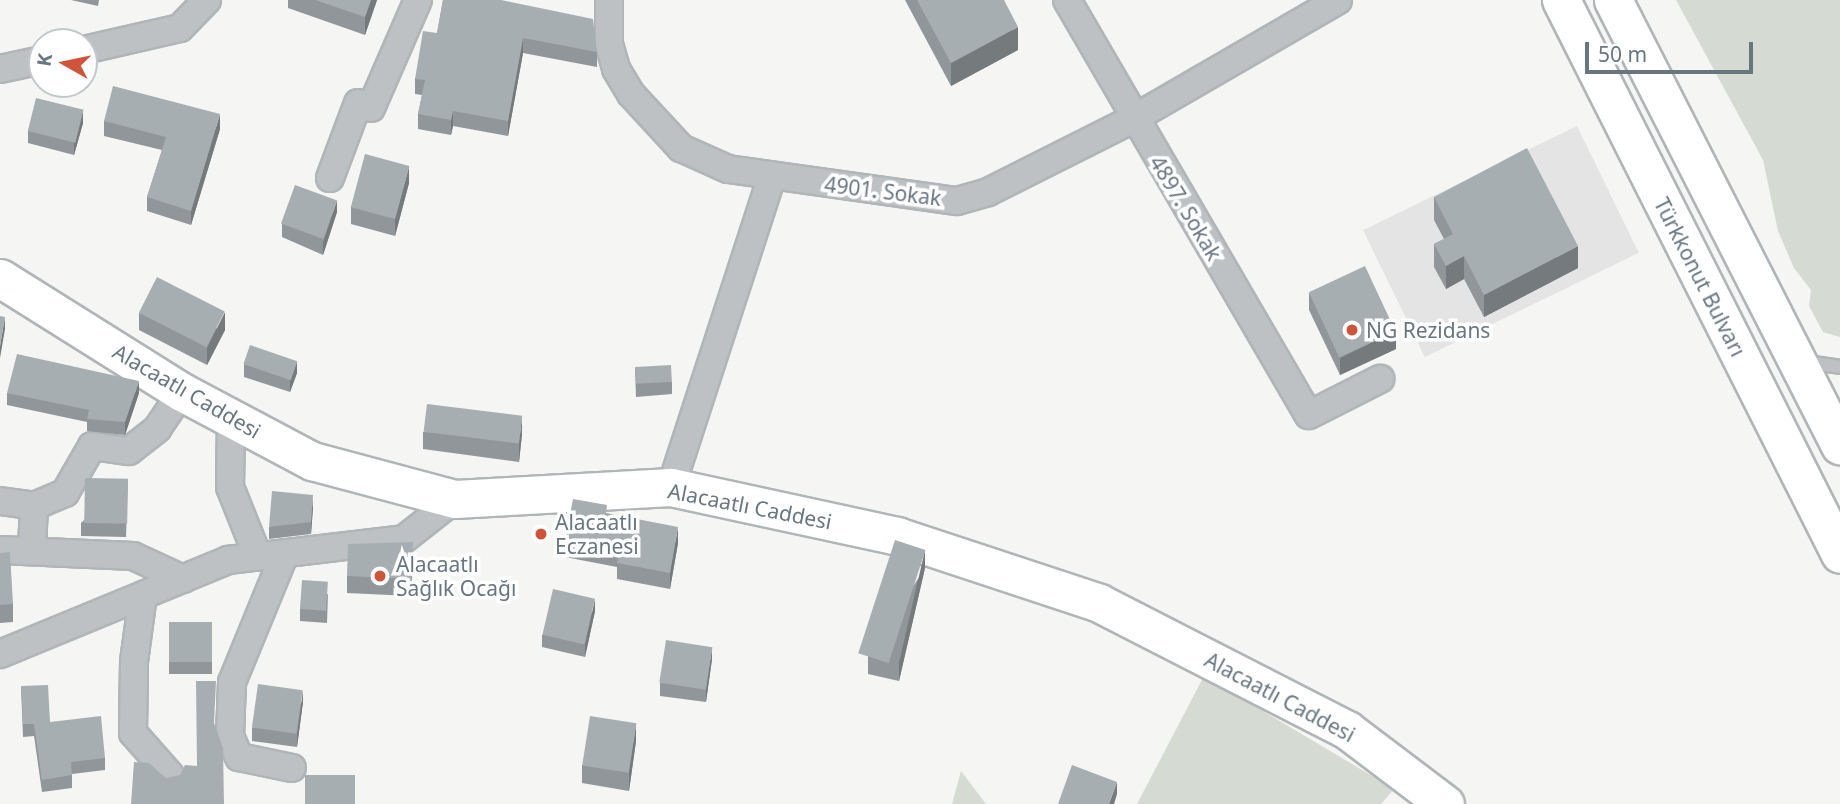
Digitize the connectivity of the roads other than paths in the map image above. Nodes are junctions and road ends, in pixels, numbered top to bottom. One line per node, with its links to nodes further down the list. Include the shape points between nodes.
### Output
1 (179, 0): 9 (street)
2 (207, 0): 9 (street)
3 (418, 0): 15 (street)
4 (609, 0): 14 (street, 4901. Sokak, via 609,44 616,69 631,94 681,148 729,169)
5 (1067, 0): 13 (street, 4897. Sokak)
6 (1338, 0): 13 (street, 4901. Sokak)
7 (1561, 0): 30 (street, Türkkonut Bulvarı)
8 (1614, 0): 17 (street)
9 (180, 28): 10 (street)
10 (98, 47)
11 (28, 63): 12 (street)
12 (0, 69)
13 (1133, 119): 14 (street, 4901. Sokak, via 988,192 957,201); 19 (street, 4897. Sokak, via 1309,415)
14 (772, 176): 23 (street)
15 (330, 178)
16 (0, 278): 20 (street, Alacaatlı Caddesi)
17 (1797, 361): 18 (lane); 22 (street)
18 (1840, 367)
19 (1380, 379)
20 (182, 392): 21 (street, Alacaatlı Caddesi); 26 (street, via 157,429 129,451 92,446 65,494)
21 (231, 418): 24 (street, Alacaatlı Caddesi, via 312,461); 31 (street, via 230,487)
22 (1840, 445)
23 (671, 487): 24 (street, Alacaatlı Caddesi); 37 (street, Alacaatlı Caddesi, via 897,536 1099,603 1347,730)
24 (455, 499): 29 (street, via 404,539)
25 (0, 501): 26 (street)
26 (34, 506): 27 (street)
27 (32, 549): 28 (street); 32 (street, via 133,556)
28 (0, 550)
29 (285, 553): 31 (street); 35 (street, via 232,682 230,736 239,757)
30 (1840, 554)
31 (258, 557): 32 (street, via 228,560)
32 (183, 579): 33 (street)
33 (143, 595): 34 (street); 36 (street, via 134,662 132,733)
34 (0, 654)
35 (292, 768)
36 (170, 775)
37 (1445, 804)

